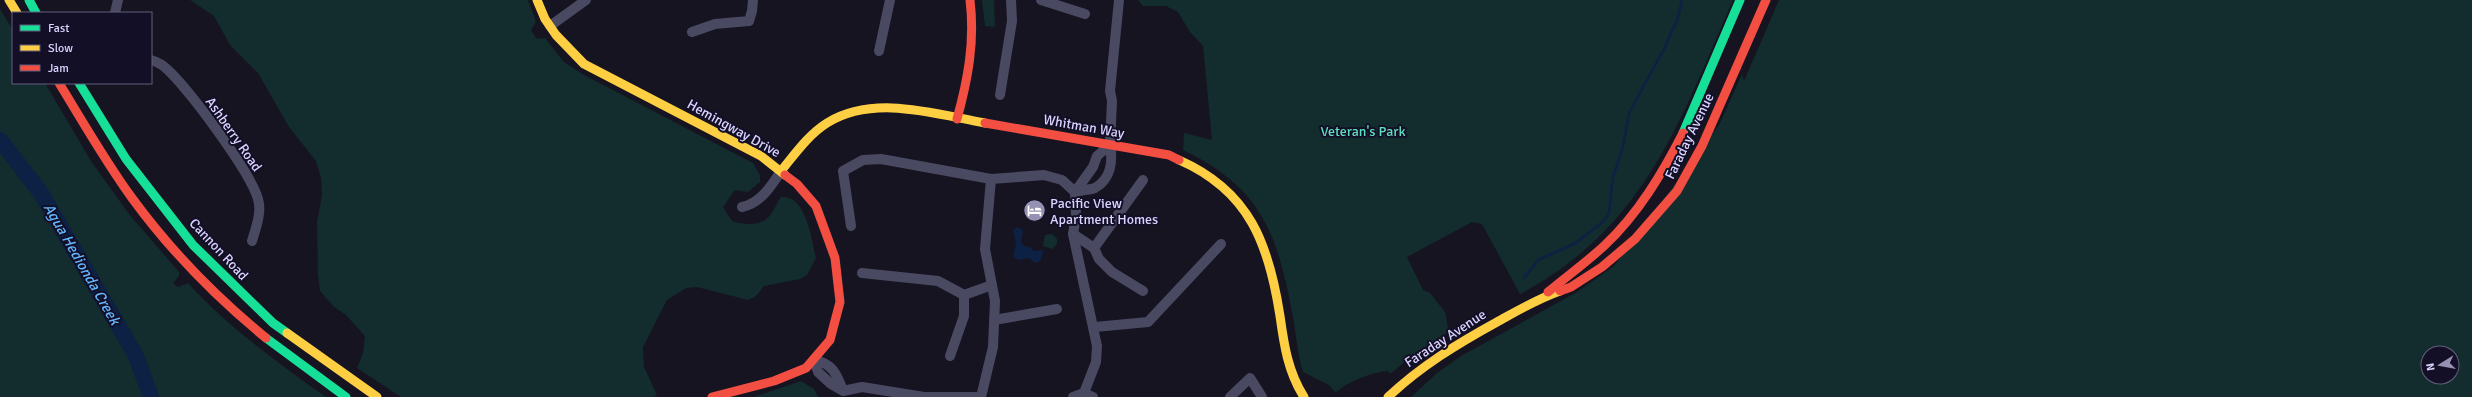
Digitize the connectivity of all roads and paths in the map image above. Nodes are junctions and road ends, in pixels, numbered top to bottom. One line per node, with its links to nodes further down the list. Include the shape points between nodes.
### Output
1 (9, 0): 14 (main road)
2 (29, 0): 15 (main road)
3 (118, 0): 16 (street)
4 (537, 0): 18 (main road, Hemingway Drive, via 541,14)
5 (586, 0): 18 (street)
6 (753, 0): 19 (street, via 749,21 715,24)
7 (890, 0): 20 (street)
8 (970, 0): 25 (main road, via 974,28 972,59)
9 (1011, 0): 24 (street, via 1012,20)
10 (1041, 0): 17 (street)
11 (1119, 0): 26 (street, via 1110,90)
12 (1740, 0): 41 (main road, Faraday Avenue, via 1678,142 1649,193 1613,238)
13 (1766, 0): 41 (main road, Faraday Avenue, via 1702,146 1677,191 1635,238 1602,266 1571,287)
14 (16, 12)
15 (35, 12)
16 (115, 12)
17 (1085, 14)
18 (550, 26): 27 (main road, Hemingway Drive, via 561,44 584,64 761,156)
19 (692, 32)
20 (879, 51)
21 (152, 60): 34 (street, Ashberry Road, via 162,65 183,85 250,177 259,200 258,221)
22 (61, 84): 48 (main road, via 116,175 144,215 180,257 262,336)
23 (80, 84): 49 (main road, Cannon Road, via 126,159 193,245 272,323)
24 (1000, 96)
25 (957, 119): 26 (main road, Whitman Way); 27 (main road, Whitman Way, via 893,108 867,108 848,112 818,129)
26 (1110, 145): 30 (street, via 1097,156 1093,167); 30 (street, via 1113,158 1105,178 1094,188); 55 (main road, Whitman Way, via 1169,155 1183,160 1210,176 1236,198 1260,233 1268,254 1274,272 1290,368)
27 (781, 171): 31 (street, Whitman Way, via 766,193 751,205); 46 (main road, Hemingway Drive, via 798,184 816,206 835,258 840,302 830,340)
28 (991, 179): 30 (street, via 1044,175 1062,180); 32 (street, via 881,159 863,160 843,171); 38 (street, via 985,249)
29 (1143, 180): 36 (street)
30 (1076, 192): 33 (street)
31 (742, 207)
32 (851, 226)
33 (1073, 234): 36 (street); 44 (street)
34 (252, 241)
35 (1221, 244): 44 (street, via 1148,322)
36 (1094, 248): 39 (street, via 1099,259 1112,272)
37 (862, 273): 40 (street, via 938,281)
38 (992, 285): 40 (street); 43 (street, via 995,301)
39 (1143, 291)
40 (964, 295): 45 (street, via 964,316)
41 (1542, 297): 56 (main road, Faraday Avenue, via 1447,350 1406,380)
42 (1057, 309): 43 (street)
43 (994, 320): 51 (street, via 992,347)
44 (1095, 327): 47 (street, via 1096,362)
45 (950, 356)
46 (814, 360): 50 (main road, Hemingway Drive, via 806,368 774,381); 51 (street, via 825,362 837,373 843,390 862,387 924,397)
47 (1089, 395): 52 (street)
48 (346, 397)
49 (377, 397)
50 (712, 397)
51 (982, 397)
52 (1073, 397)
53 (1230, 397): 54 (street, via 1250,378)
54 (1262, 397)
55 (1304, 397)
56 (1388, 397)

